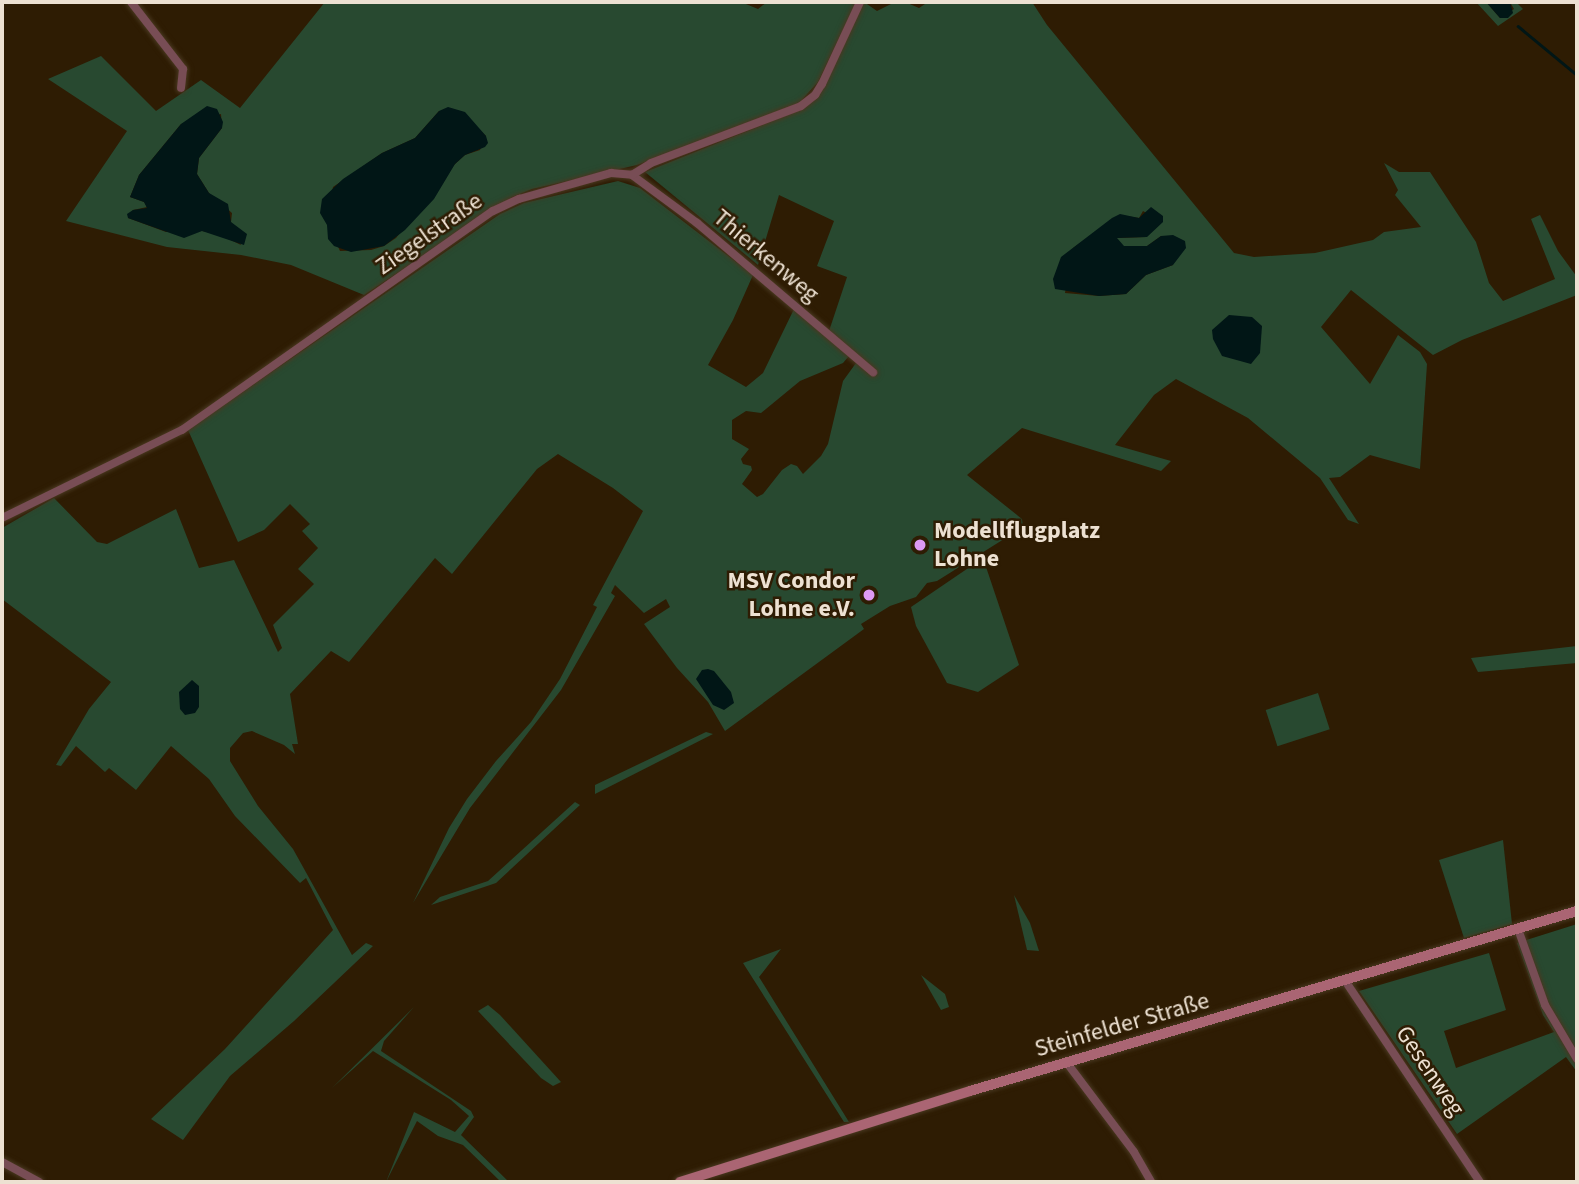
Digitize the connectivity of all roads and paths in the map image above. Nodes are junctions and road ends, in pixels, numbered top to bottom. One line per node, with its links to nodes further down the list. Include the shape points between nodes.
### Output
1 (131, 2): 3 (street, via 183,69)
2 (860, 2): 4 (street, Ziegelstraße, via 822,84 801,106 651,163)
3 (181, 88)
4 (632, 175): 5 (street, Thierkenweg, via 718,240); 6 (street, Ziegelstraße, via 611,173 493,211 183,430)
5 (873, 372)
6 (2, 518)
7 (1577, 911): 8 (main road, Steinfelder Straße)
8 (1518, 929): 9 (main road, Steinfelder Straße); 10 (street, via 1545,1005)
9 (1346, 982): 11 (main road, Steinfelder Straße); 16 (street, Gesenweg)
10 (1577, 1059)
11 (1067, 1063): 14 (main road, Steinfelder Straße); 15 (street, via 1135,1152)
12 (2, 1162): 13 (street)
13 (39, 1182)
14 (680, 1182)
15 (1151, 1182)
16 (1480, 1182)

